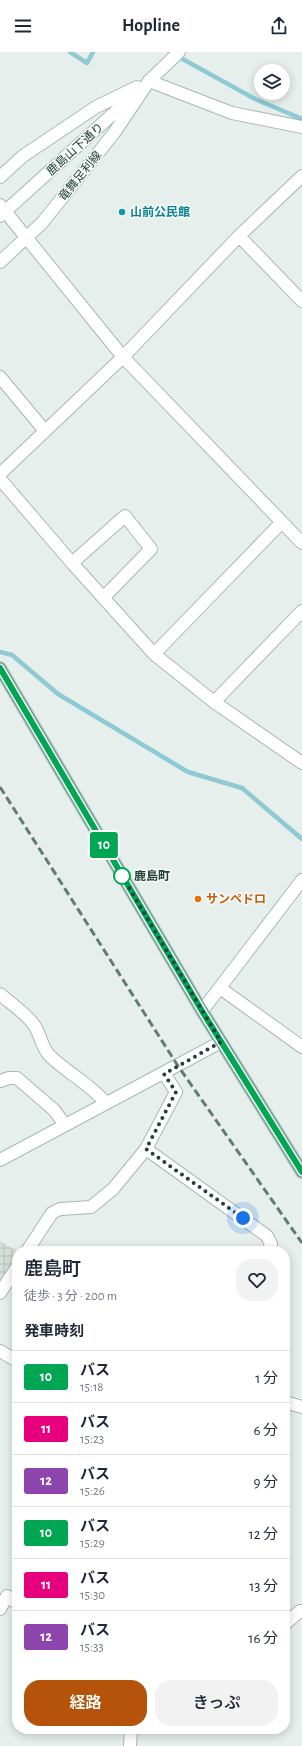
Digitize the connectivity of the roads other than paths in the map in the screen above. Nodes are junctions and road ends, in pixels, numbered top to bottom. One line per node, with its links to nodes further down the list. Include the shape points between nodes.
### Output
1 (179, 52): 2 (street, 竜舞足利線)
2 (149, 81): 3 (street, via 232,113); 5 (street, 竜舞足利線, via 96,107 23,156); 6 (street, 鹿島山下通り); 8 (street, 竜舞足利線, via 76,183)
3 (302, 127)
4 (302, 176): 7 (street)
5 (0, 177)
6 (2, 211): 8 (street)
7 (239, 236): 10 (street); 11 (street)
8 (26, 238): 9 (street, 竜舞足利線); 11 (street)
9 (0, 262)
10 (302, 301)
11 (123, 357): 13 (street); 16 (street)
12 (0, 377): 13 (street)
13 (45, 431): 14 (street)
14 (0, 474)
15 (0, 479): 18 (street)
16 (282, 522): 17 (street); 21 (street)
17 (302, 543)
18 (72, 563): 19 (street); 19 (street, via 125,516 151,550)
19 (104, 598): 21 (street)
20 (302, 611): 23 (street)
21 (154, 654): 23 (street)
22 (0, 668): 28 (main road)
23 (214, 702): 24 (street)
24 (302, 763)
25 (302, 880): 26 (street)
26 (220, 988): 28 (street); 30 (street)
27 (0, 994): 33 (street, via 35,1026 49,1055 96,1090)
28 (202, 1011): 29 (main road)
29 (221, 1042): 31 (street); 37 (main road)
30 (302, 1047)
31 (164, 1074): 33 (street); 35 (street, via 176,1092)
32 (0, 1081): 34 (street, via 17,1078 54,1110)
33 (106, 1103): 34 (street)
34 (65, 1125): 36 (street)
35 (146, 1149): 38 (street, via 113,1189 91,1207 60,1209 52,1213); 39 (street, via 268,1236)
36 (0, 1160)
37 (302, 1172)
38 (30, 1246)
39 (270, 1246)
40 (12, 1275): 41 (street)
41 (0, 1293)
42 (0, 1351): 43 (street)
43 (12, 1358)
44 (290, 1403): 45 (street)
45 (302, 1407)
46 (12, 1600): 47 (street, via 7,1596)
47 (0, 1609)
48 (302, 1612): 49 (street)
49 (290, 1620)
50 (131, 1734): 51 (street)
51 (130, 1746)

